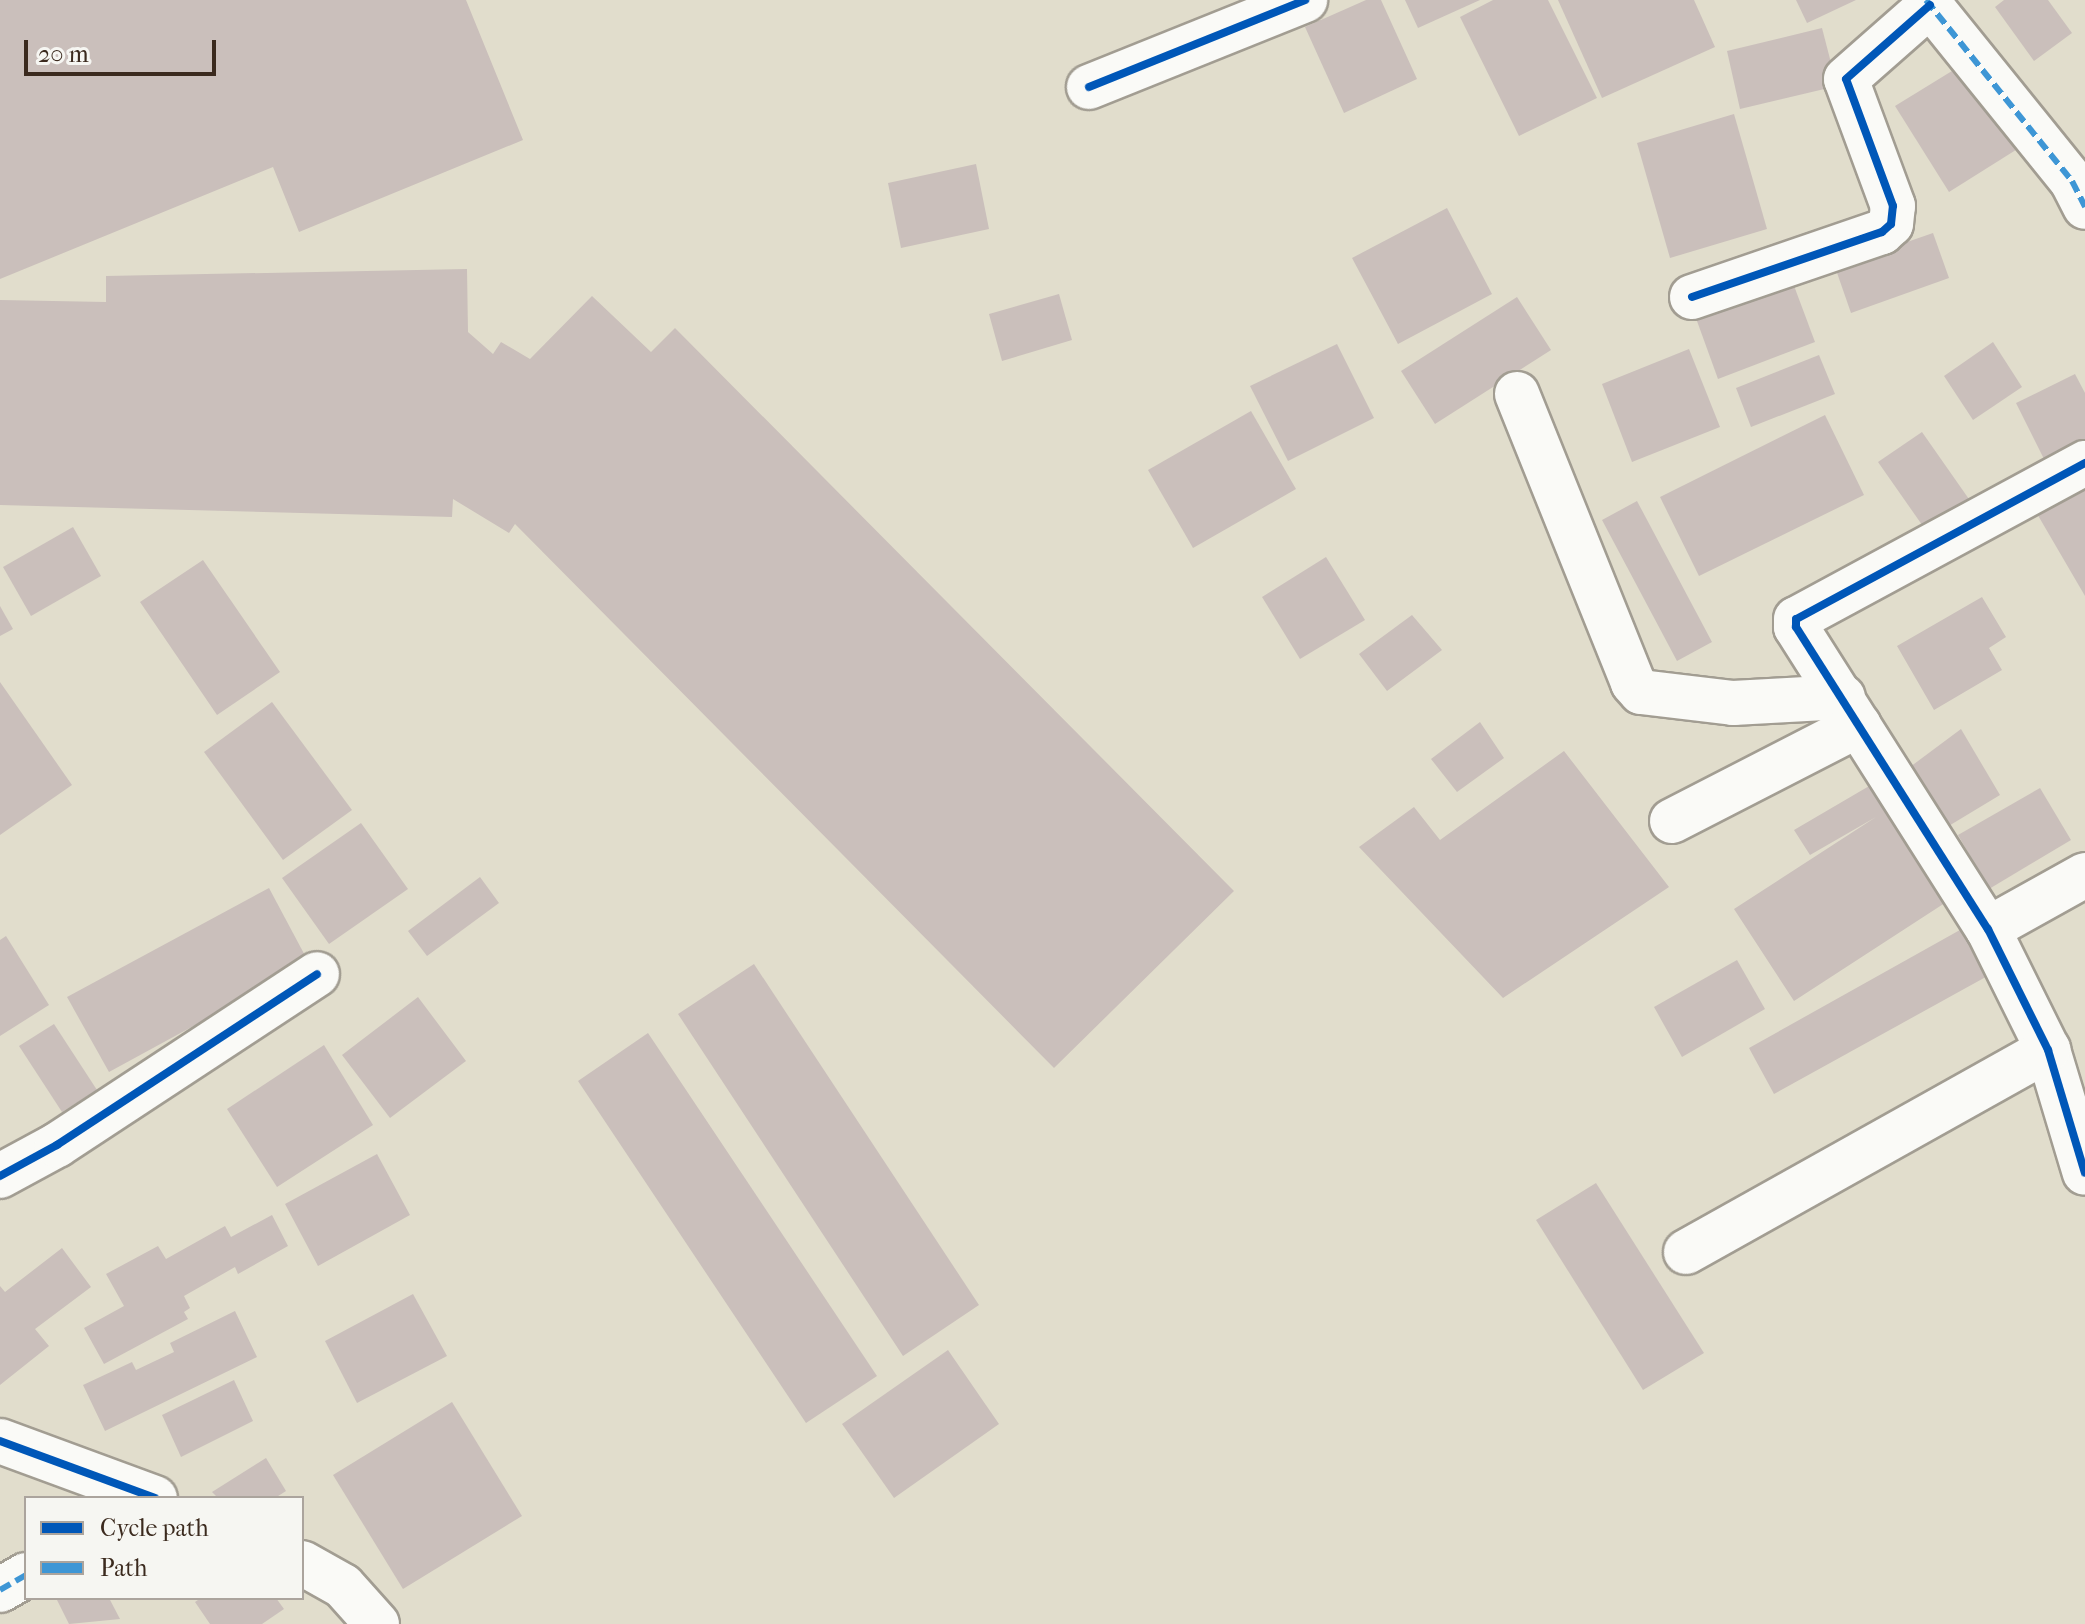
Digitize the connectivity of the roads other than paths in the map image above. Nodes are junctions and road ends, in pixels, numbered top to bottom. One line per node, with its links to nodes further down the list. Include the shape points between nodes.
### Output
1 (1305, 0): 3 (street)
2 (1928, 3): 4 (street, via 2072,181); 5 (street, via 1846,79 1893,206 1891,224 1882,232)
3 (1089, 87)
4 (2085, 207)
5 (1692, 297)
6 (1517, 394): 8 (street, via 1641,692)
7 (2085, 463): 8 (street, via 1796,619 1805,645)
8 (1851, 711): 9 (street); 11 (street)
9 (1672, 821)
10 (2085, 875): 11 (street)
11 (1988, 929): 13 (street)
12 (317, 974): 15 (street, via 57,1145)
13 (2048, 1050): 14 (street); 16 (street)
14 (2085, 1173)
15 (0, 1176)
16 (1686, 1252)
17 (0, 1441): 18 (street)
18 (150, 1496)
19 (304, 1564): 22 (street, via 343,1586)
20 (24, 1576): 21 (street)
21 (0, 1590)
22 (377, 1624)

